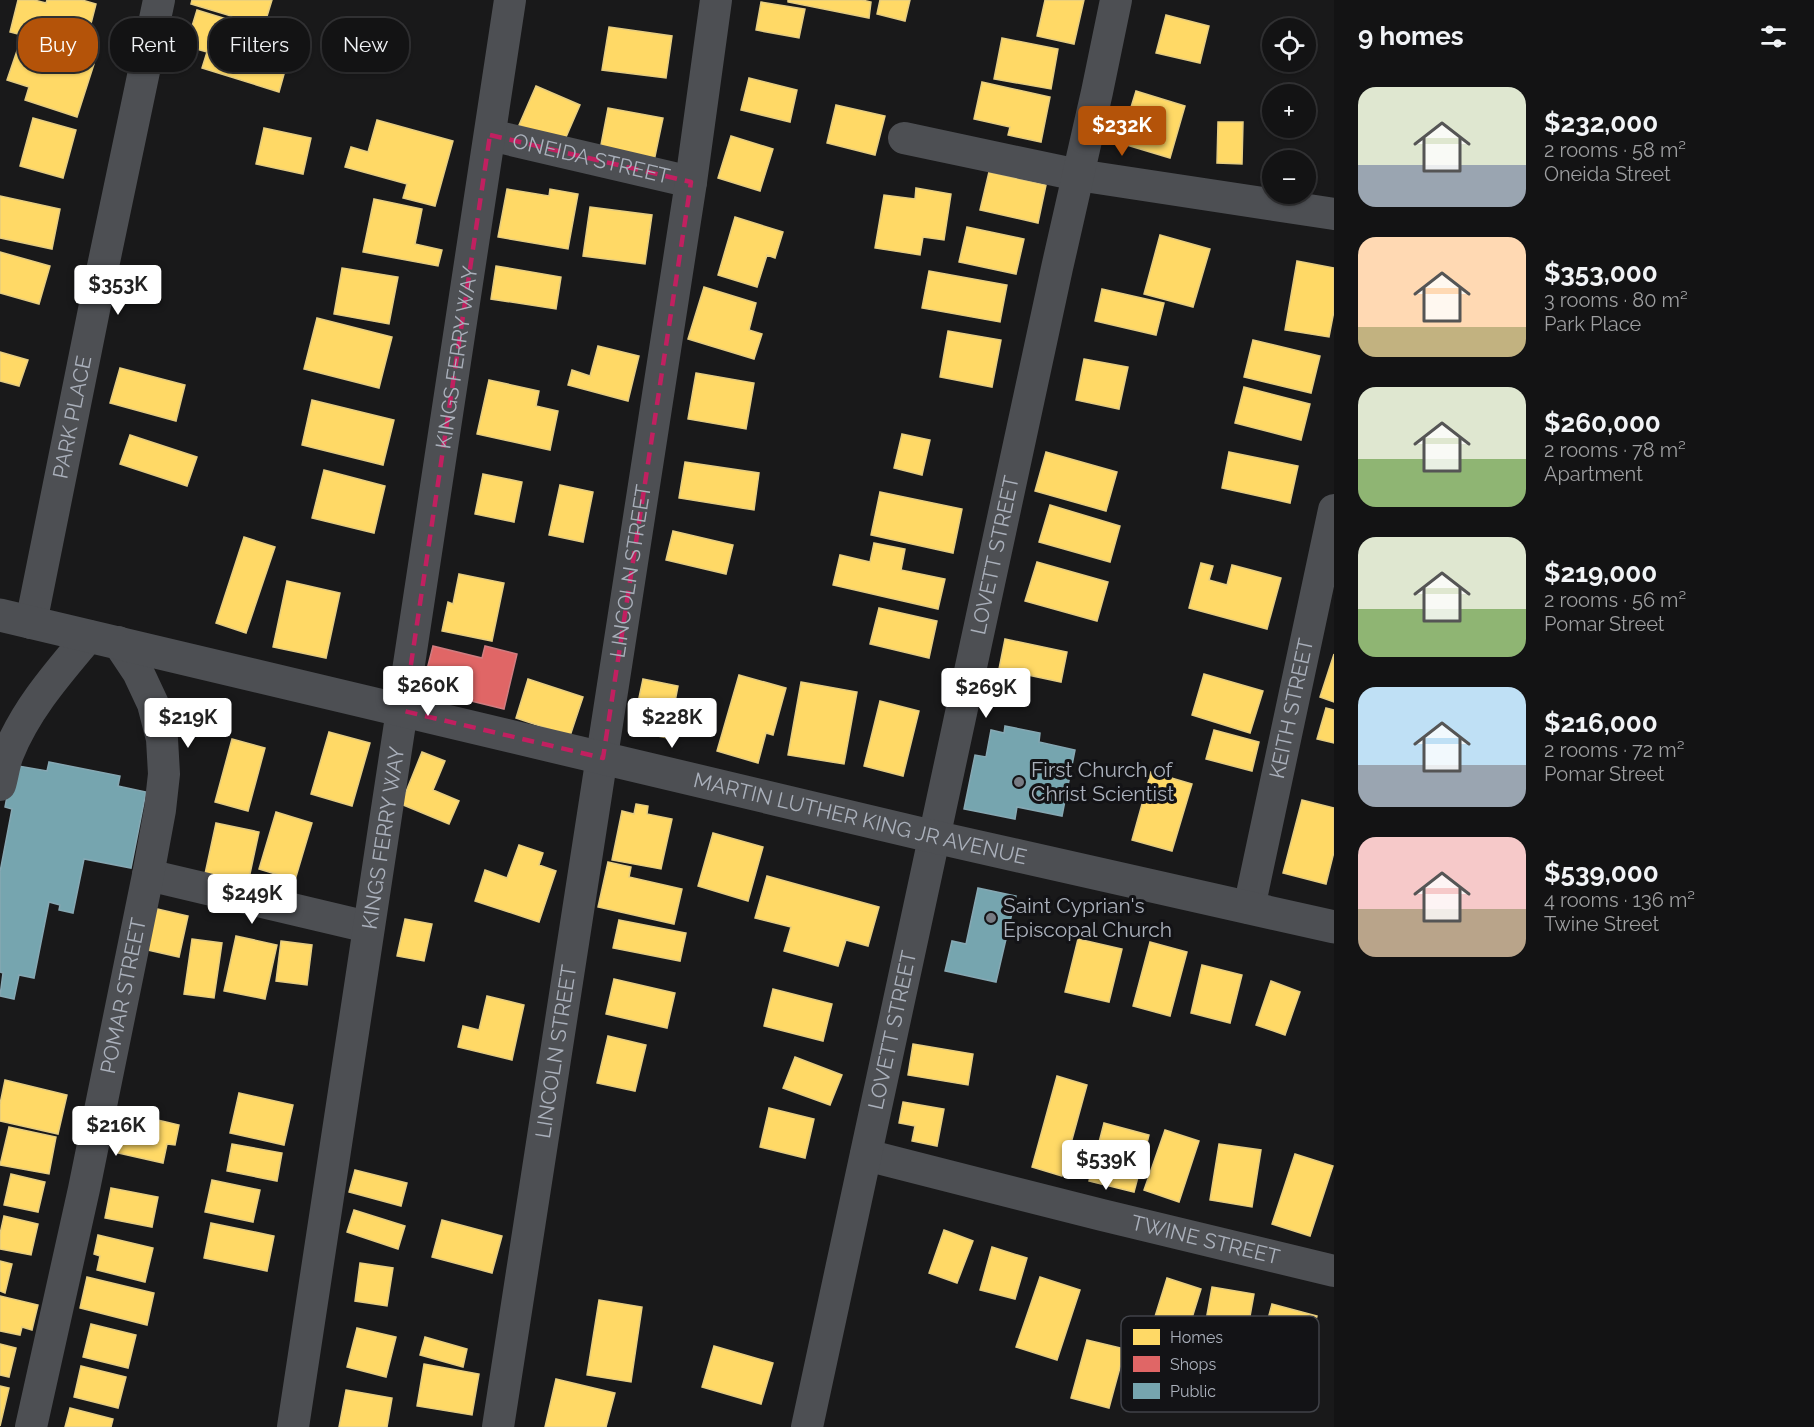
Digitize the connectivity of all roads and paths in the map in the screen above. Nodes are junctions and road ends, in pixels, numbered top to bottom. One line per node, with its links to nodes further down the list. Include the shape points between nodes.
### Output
1 (159, 0): 13 (street, PARK PLACE)
2 (510, 0): 5 (street, KINGS FERRY WAY)
3 (716, 0): 8 (street, LINCOLN STREET)
4 (1116, 0): 7 (street, LOVETT STREET)
5 (490, 135): 8 (street, ONEIDA STREET); 15 (street, KINGS FERRY WAY)
6 (904, 138): 7 (street)
7 (1078, 175): 9 (street); 18 (street, LOVETT STREET)
8 (691, 182): 16 (street, LINCOLN STREET)
9 (1334, 214)
10 (1334, 510): 11 (street, KEITH STREET)
11 (1329, 562): 20 (street, KEITH STREET)
12 (0, 615): 13 (street, MARTIN LUTHER KING JR AVENUE)
13 (31, 623): 14 (street, MARTIN LUTHER KING JR AVENUE)
14 (103, 639): 15 (street, MARTIN LUTHER KING JR AVENUE); 17 (street, via 50,682 8,755); 19 (street, POMAR STREET, via 138,672 153,704 162,739 164,774)
15 (404, 711): 16 (street, MARTIN LUTHER KING JR AVENUE); 21 (street, KINGS FERRY WAY)
16 (603, 759): 18 (street, MARTIN LUTHER KING JR AVENUE); 27 (street, LINCOLN STREET)
17 (0, 785)
18 (935, 837): 20 (street, MARTIN LUTHER KING JR AVENUE); 23 (street, LOVETT STREET)
19 (148, 875): 21 (street); 25 (street, POMAR STREET)
20 (1250, 908): 22 (street, MARTIN LUTHER KING JR AVENUE)
21 (368, 927): 26 (street, KINGS FERRY WAY)
22 (1334, 927)
23 (866, 1155): 24 (street, TWINE STREET); 28 (street, LOVETT STREET)
24 (1334, 1271)
25 (31, 1427)
26 (293, 1427)
27 (498, 1427)
28 (807, 1427)

